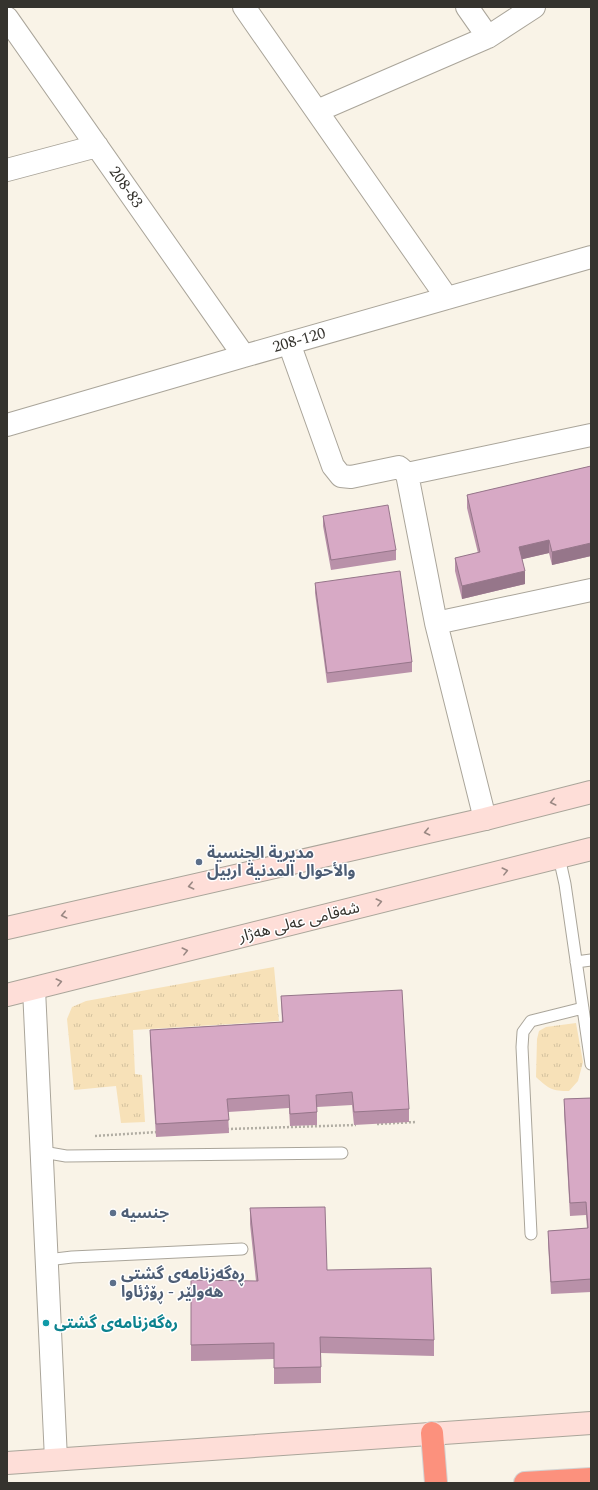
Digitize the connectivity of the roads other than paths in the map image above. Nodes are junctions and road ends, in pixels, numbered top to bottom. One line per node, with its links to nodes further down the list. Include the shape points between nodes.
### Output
1 (244, 7): 6 (street)
2 (467, 7): 5 (street)
3 (534, 7): 5 (street)
4 (7, 18): 7 (street, 208-83)
5 (488, 37): 6 (street)
6 (317, 111): 10 (street)
7 (97, 146): 8 (street); 12 (street, 208-83)
8 (7, 170)
9 (591, 257): 10 (street, 208-120)
10 (447, 298): 11 (street, 208-120)
11 (289, 343): 12 (street, 208-120); 15 (street, via 333,466 341,476 351,477 399,466)
12 (244, 356): 13 (street, 208-120)
13 (7, 425)
14 (591, 435): 15 (street)
15 (407, 474): 17 (street)
16 (591, 590): 17 (street)
17 (436, 623): 19 (street)
18 (591, 792): 19 (main road, one-way to 19)
19 (485, 819): 22 (main road, one-way to 22)
20 (591, 849): 21 (main road, شەقامی عەلی هەژار)
21 (559, 857): 24 (lane); 25 (main road, شەقامی عەلی هەژار, one-way to 21)
22 (7, 928)
23 (591, 960): 24 (lane)
24 (576, 962): 27 (lane)
25 (34, 988): 26 (main road, شەقامی عەلی هەژار); 29 (street)
26 (7, 995)
27 (583, 1008): 28 (lane); 31 (lane, via 531,1021 523,1032)
28 (591, 1064)
29 (42, 1152): 30 (lane, via 66,1156); 33 (street)
30 (342, 1153)
31 (531, 1234)
32 (242, 1249): 33 (lane)
33 (47, 1260): 36 (street)
34 (591, 1423): 35 (main road)
35 (432, 1433): 36 (main road); 39 (highway)
36 (56, 1459): 37 (main road)
37 (7, 1463)
38 (591, 1479): 40 (highway)
39 (436, 1483)
40 (525, 1483)

